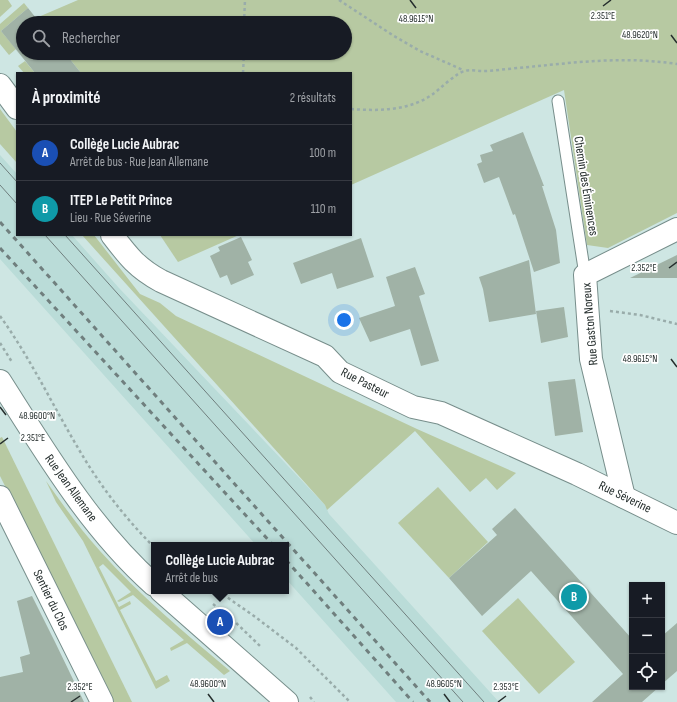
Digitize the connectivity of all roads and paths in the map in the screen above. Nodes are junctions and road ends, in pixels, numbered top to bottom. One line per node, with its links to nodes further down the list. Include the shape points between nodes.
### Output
1 (245, 0): 3 (path)
2 (339, 0): 6 (path, via 420,51)
3 (244, 16)
4 (244, 60): 7 (path)
5 (677, 64): 6 (path, via 638,60 579,61 506,70)
6 (464, 70): 11 (path, via 416,104 392,109)
7 (243, 72)
8 (0, 85): 10 (street)
9 (558, 101): 14 (lane, Chemin des Éminences)
10 (16, 107)
11 (352, 109)
12 (677, 229): 14 (street, Rue Gaston Noreux)
13 (113, 236): 19 (street, Rue Pasteur, via 139,267 160,281 325,356 340,372 413,407 441,412)
14 (586, 275): 15 (street, Rue Gaston Noreux)
15 (588, 309): 17 (path, via 640,315); 21 (street, Rue Gaston Noreux, via 591,359)
16 (0, 316): 23 (path, via 85,460 121,510)
17 (677, 324)
18 (0, 381): 24 (street, Rue Jean Allemane, via 83,506 111,542)
19 (572, 472): 21 (street, Rue Séverine)
20 (0, 497): 28 (street, Sentier du Clos)
21 (624, 497): 22 (street, Rue Séverine)
22 (677, 523)
23 (151, 544)
24 (151, 582)
25 (164, 594): 27 (street)
26 (222, 594): 29 (path, via 292,644)
27 (277, 699)
28 (102, 702)
29 (350, 702)

